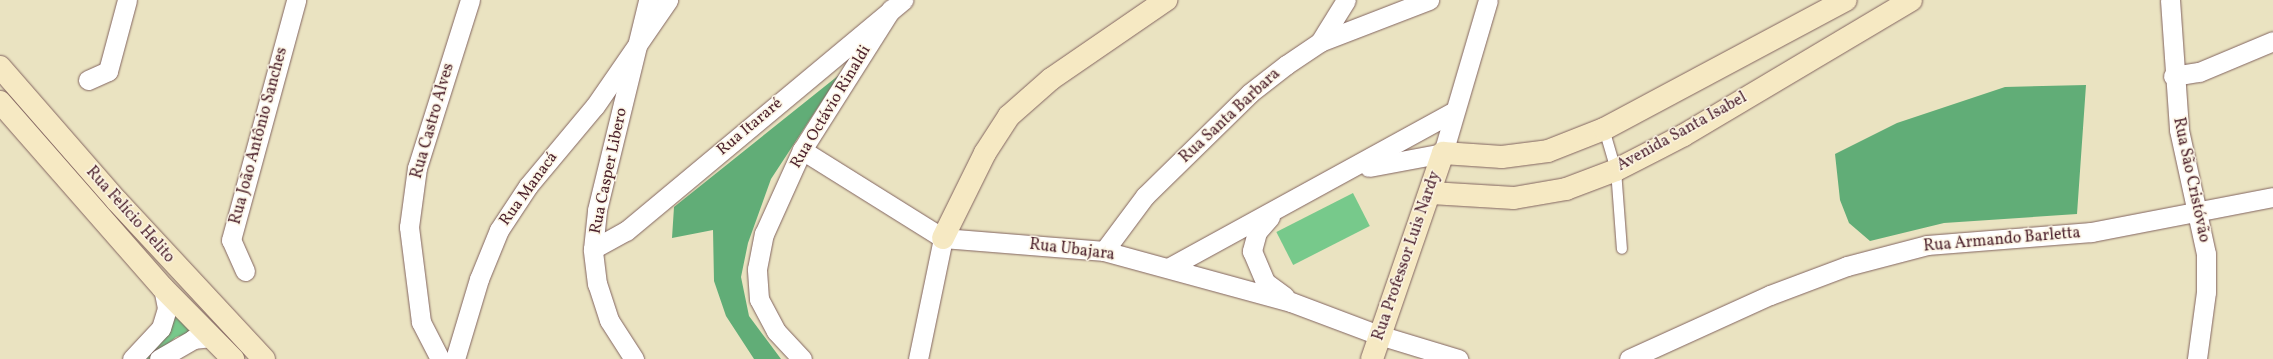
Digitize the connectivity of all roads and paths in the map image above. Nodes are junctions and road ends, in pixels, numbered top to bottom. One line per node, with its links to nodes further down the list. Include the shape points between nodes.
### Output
1 (127, 0): 19 (street, via 108,71)
2 (296, 0): 36 (street, Rua João Antônio Sanches, via 231,240)
3 (470, 0): 45 (street, Rua Castro Alves, via 417,168 409,227 421,322)
4 (648, 0): 14 (street, Rua Casper Libero)
5 (668, 0): 14 (street, Rua Manacá)
6 (1166, 0): 31 (main road, via 1050,79 1010,116 985,153)
7 (1346, 0): 16 (street)
8 (1429, 0): 16 (street, Rua Santa Barbara)
9 (1488, 0): 21 (street)
10 (1846, 0): 22 (main road)
11 (1911, 0): 26 (main road, Avenida Santa Isabel, via 1684,135)
12 (2170, 0): 18 (street, Rua São Cristóvão)
13 (897, 4): 23 (street, Rua Octávio Rinaldi); 32 (street, Rua Itararé, via 626,230)
14 (640, 38): 32 (street, Rua Casper Libero, via 597,210); 46 (street, Rua Manacá, via 595,106 528,186 499,230 478,279)
15 (2273, 41): 18 (street, via 2199,72)
16 (1320, 42): 34 (street, Rua Santa Barbara, via 1245,99 1145,196)
17 (0, 67): 44 (main road, Rua Felício Helito, via 117,201)
18 (2172, 76): 29 (street, Rua São Cristóvão, via 2179,130)
19 (88, 80)
20 (0, 102): 37 (main road, Rua Felício Helito)
21 (1453, 112): 24 (street); 25 (street)
22 (1604, 129): 24 (main road, via 1541,152 1502,157); 26 (lane)
23 (802, 150): 31 (street, Rua Ubajara); 48 (street, Rua Octávio Rinaldi, via 764,234 757,269 759,299 776,331)
24 (1443, 153): 25 (street); 27 (main road, Rua Professor Luis Nardy)
25 (1352, 170): 30 (street)
26 (1616, 170): 27 (main road, Avenida Santa Isabel, via 1566,189 1514,198); 33 (lane)
27 (1431, 193): 39 (main road, Rua Professor Luis Nardy)
28 (2273, 197): 29 (street, Rua Armando Barletta)
29 (2197, 210): 52 (street, Rua Armando Barletta, via 2091,232 1926,245 1868,260 1770,295); 53 (street, Rua São Cristóvão, via 2206,254 2206,292)
30 (1275, 212): 35 (street); 38 (street, via 1257,232 1252,251 1265,282)
31 (943, 238): 34 (street, Rua Ubajara); 49 (street)
32 (593, 249): 47 (street, Rua Casper Libero, via 597,284 609,320)
33 (1622, 249)
34 (1104, 251): 35 (street, Rua Ubajara)
35 (1168, 268): 38 (street, Rua Ubajara)
36 (245, 271)
37 (163, 288): 40 (main road, Rua Felício Helito); 41 (street, via 167,308 160,328)
38 (1291, 302): 39 (street, Rua Ubajara)
39 (1379, 335): 50 (main road, Rua Professor Luis Nardy); 51 (street)
40 (211, 336): 42 (street, via 193,339); 43 (main road, Rua Felício Helito)
41 (132, 359)
42 (159, 359)
43 (233, 359)
44 (264, 359)
45 (440, 359)
46 (455, 359)
47 (634, 359)
48 (802, 359)
49 (918, 359)
50 (1372, 359)
51 (1458, 359)
52 (1629, 359)
53 (2197, 359)

